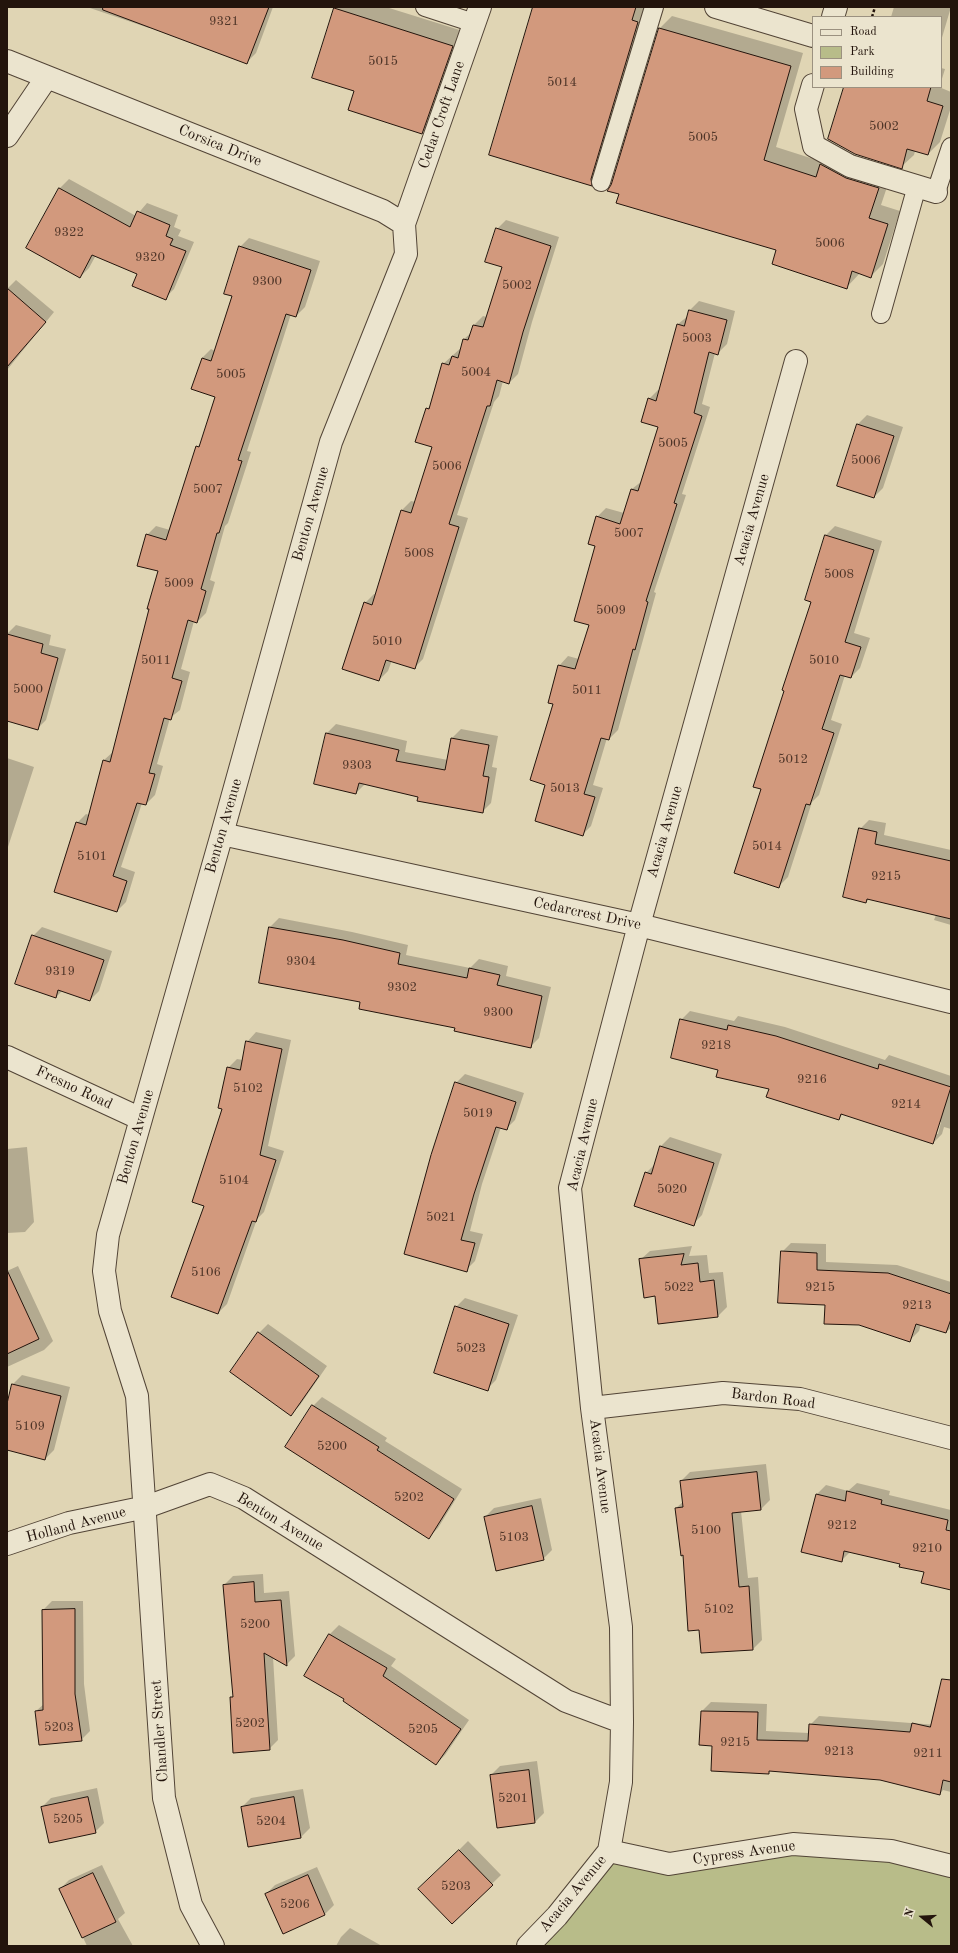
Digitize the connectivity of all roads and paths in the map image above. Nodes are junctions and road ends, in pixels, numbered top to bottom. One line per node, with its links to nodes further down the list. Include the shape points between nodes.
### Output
1 (426, 7): 4 (lane)
2 (654, 7): 11 (lane)
3 (716, 7): 5 (street)
4 (477, 15): 13 (street, Cedar Croft Lane)
5 (812, 36)
6 (7, 61): 7 (street, Corsica Drive)
7 (47, 77): 9 (street); 13 (street, Corsica Drive, via 383,211)
8 (812, 88): 12 (street, via 806,109 814,146 850,166)
9 (7, 136)
10 (951, 147): 12 (lane)
11 (601, 182)
12 (927, 189): 14 (lane)
13 (404, 224): 16 (street, Benton Avenue, via 406,254 331,442)
14 (881, 314)
15 (796, 361): 17 (street, Acacia Avenue)
16 (222, 834): 17 (street, Cedarcrest Drive); 20 (street, Benton Avenue)
17 (639, 925): 18 (street, Cedarcrest Drive); 21 (street, Acacia Avenue, via 570,1188)
18 (951, 1002)
19 (7, 1057): 20 (street, Fresno Road)
20 (141, 1119): 23 (street, Benton Avenue, via 108,1235 104,1271 110,1311 137,1396)
21 (592, 1408): 22 (street, Bardon Road, via 723,1393 800,1399); 25 (street, Acacia Avenue, via 621,1627)
22 (951, 1438)
23 (146, 1507): 24 (street, Holland Avenue, via 69,1523); 25 (street, Benton Avenue, via 210,1484 244,1498 566,1701); 28 (street, Chandler Street, via 164,1798 191,1906)
24 (7, 1544)
25 (622, 1722): 26 (street, Acacia Avenue, via 621,1782)
26 (609, 1851): 27 (street, Cypress Avenue, via 669,1864 794,1844 891,1851); 29 (street, Acacia Avenue, via 557,1916)
27 (951, 1866)
28 (213, 1946)
29 (528, 1946)

